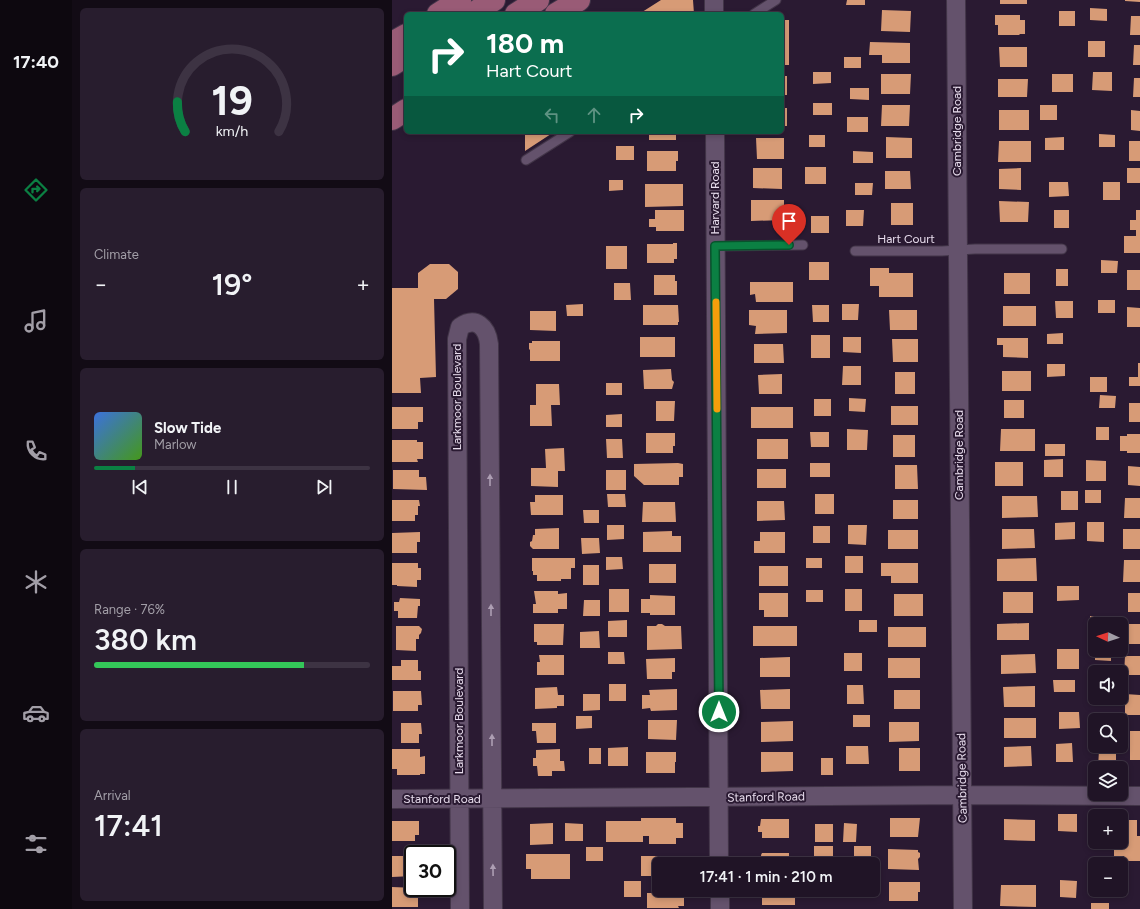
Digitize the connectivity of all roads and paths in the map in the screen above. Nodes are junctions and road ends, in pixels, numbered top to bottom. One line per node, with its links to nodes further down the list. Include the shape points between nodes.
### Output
1 (460, 0): 8 (main road)
2 (494, 0): 9 (main road)
3 (538, 0): 10 (main road)
4 (579, 0): 11 (main road)
5 (714, 0): 12 (street)
6 (776, 0): 13 (lane)
7 (956, 0): 25 (street, Cambridge Road)
8 (441, 12)
9 (475, 12)
10 (519, 12)
11 (559, 12)
12 (714, 12)
13 (757, 12)
14 (404, 35): 15 (main road)
15 (392, 43)
16 (404, 57): 17 (main road)
17 (392, 65)
18 (567, 134): 20 (lane)
19 (715, 134): 22 (street, Harvard Road)
20 (526, 160)
21 (803, 245): 22 (lane)
22 (715, 246): 28 (street, Harvard Road)
23 (1062, 249): 25 (lane, Hart Court)
24 (855, 250): 25 (lane, Hart Court)
25 (958, 250): 26 (street, Cambridge Road)
26 (962, 795): 27 (street, Stanford Road); 28 (street, Stanford Road); 37 (street, Cambridge Road)
27 (1140, 796)
28 (719, 797): 30 (street, Stanford Road); 32 (street, Harvard Road)
29 (460, 798): 30 (street, Stanford Road); 30 (street, Larkmoor Boulevard, one-way to 29, via 490,344 482,326 474,322 460,327 457,339); 31 (street, Stanford Road); 34 (street, Larkmoor Boulevard)
30 (492, 798): 35 (street, Larkmoor Boulevard, one-way to 30)
31 (392, 799)
32 (720, 857)
33 (720, 897): 36 (street)
34 (460, 909)
35 (493, 909)
36 (720, 909)
37 (963, 909)

